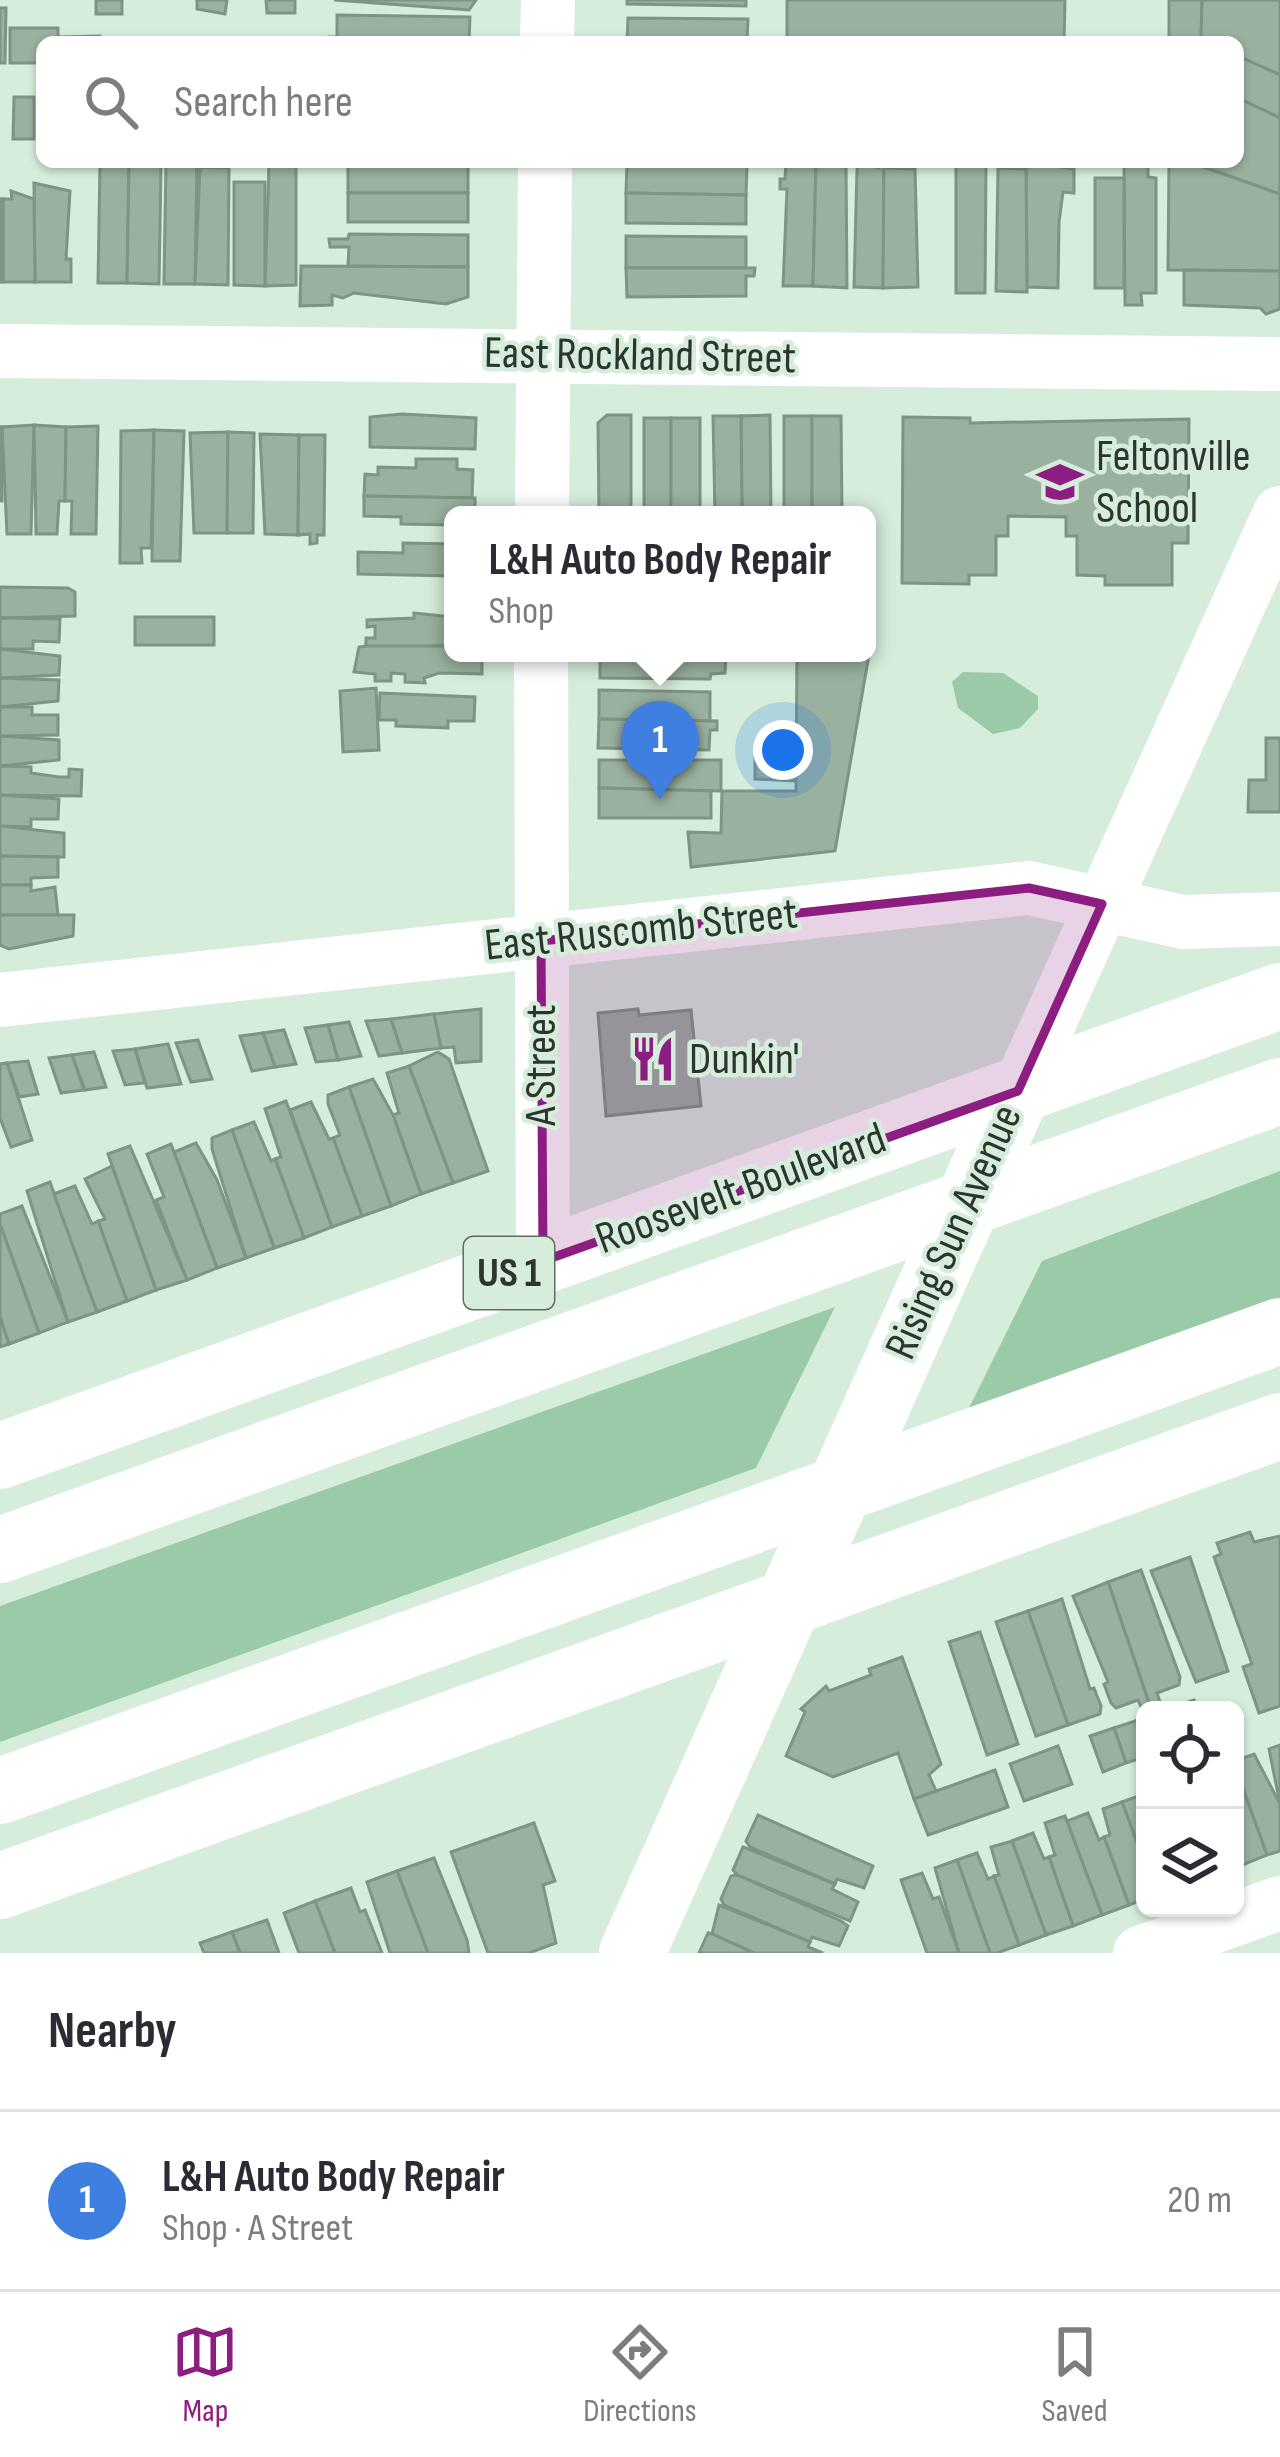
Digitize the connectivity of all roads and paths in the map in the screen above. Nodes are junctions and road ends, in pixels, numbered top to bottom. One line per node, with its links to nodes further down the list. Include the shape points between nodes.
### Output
1 (548, 0): 2 (street)
2 (547, 36)
3 (545, 168): 5 (street)
4 (0, 351): 5 (street, East Rockland Street)
5 (541, 355): 6 (street, East Rockland Street); 7 (street)
6 (1280, 364)
7 (542, 506)
8 (1280, 513): 10 (street, Rising Sun Avenue)
9 (541, 662): 12 (street, A Street)
10 (1102, 904): 11 (street, East Ruscomb Street, via 1183,922); 12 (street, East Ruscomb Street, via 1028,888); 15 (street, Rising Sun Avenue)
11 (1280, 920)
12 (541, 941): 14 (street, East Ruscomb Street); 18 (street, A Street)
13 (1280, 996): 15 (main road, Roosevelt Boulevard / US 1)
14 (0, 1000)
15 (1018, 1091): 17 (main road, Rising Sun Avenue); 18 (main road, Roosevelt Boulevard / US 1)
16 (1280, 1091): 17 (main road, Roosevelt Boulevard / US 1)
17 (966, 1204): 22 (main road, Rising Sun Avenue); 23 (main road, Roosevelt Boulevard / US 1)
18 (543, 1261): 21 (main road, Roosevelt Boulevard / US 1)
19 (1280, 1330): 22 (main road)
20 (1280, 1426): 24 (main road)
21 (0, 1456)
22 (837, 1490): 24 (main road, Rising Sun Avenue); 25 (main road)
23 (0, 1550)
24 (786, 1603): 26 (main road); 28 (main road, Rising Sun Avenue)
25 (0, 1791)
26 (0, 1886)
27 (1280, 1903): 29 (street)
28 (632, 1953)
29 (1140, 1953)

